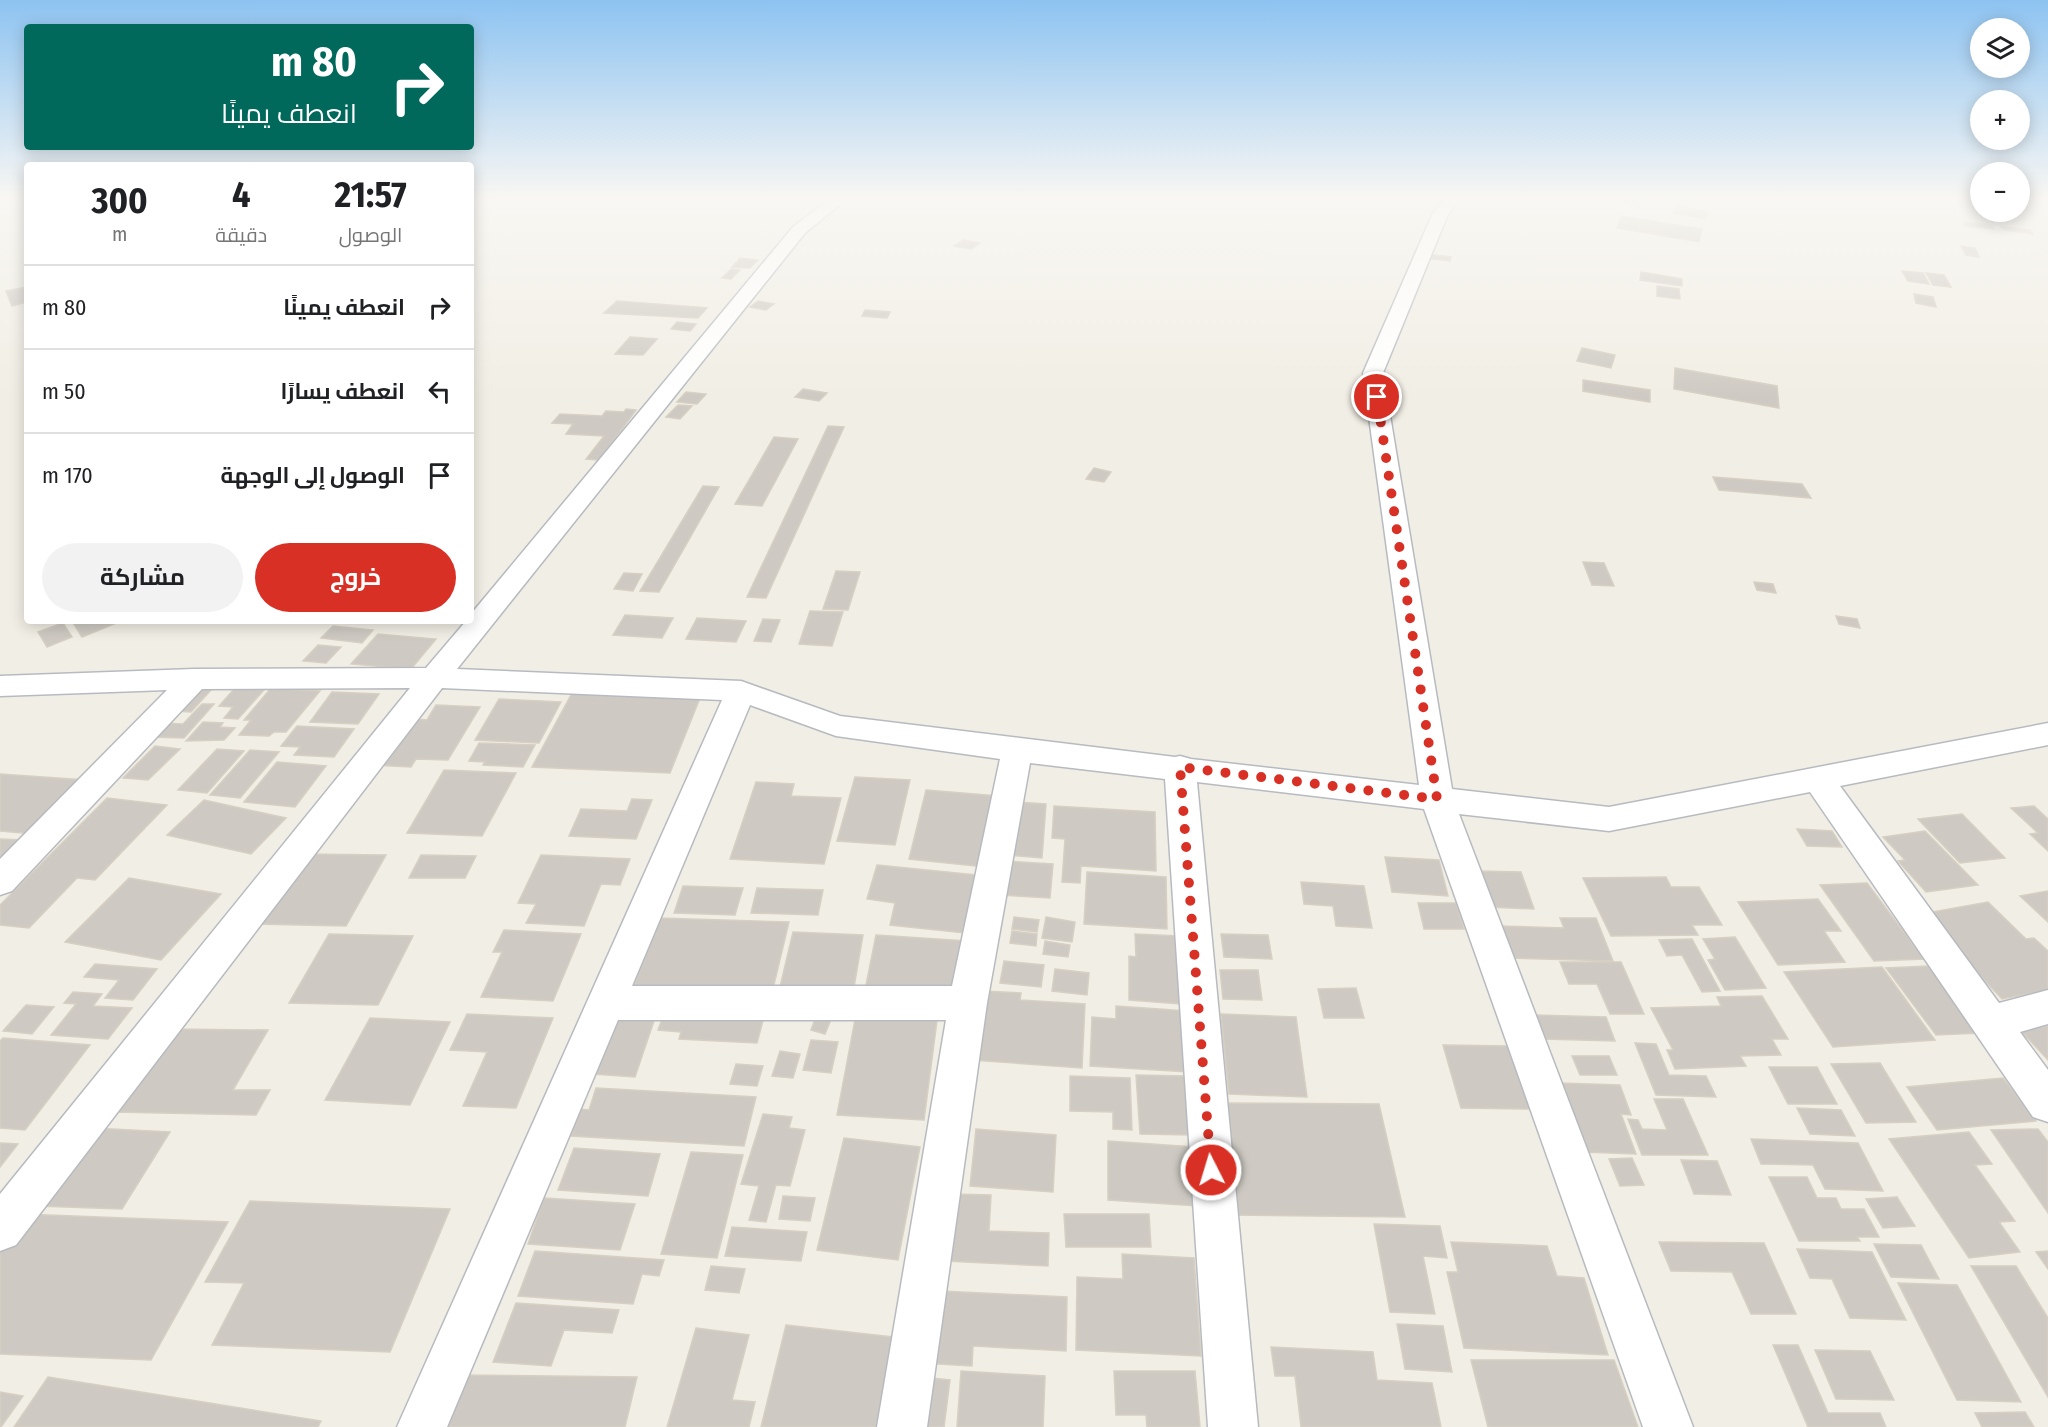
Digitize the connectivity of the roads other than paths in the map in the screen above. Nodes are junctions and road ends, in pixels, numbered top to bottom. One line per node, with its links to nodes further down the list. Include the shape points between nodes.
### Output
1 (771, 265): 3 (street)
2 (1419, 265): 11 (street, via 1373,373)
3 (434, 678): 4 (street); 6 (street); 18 (street)
4 (194, 679): 5 (street); 12 (street)
5 (0, 686)
6 (741, 691): 8 (street, via 836,726); 13 (street)
7 (2048, 734): 10 (street)
8 (1017, 750): 9 (street); 14 (street)
9 (1180, 767): 11 (street); 21 (street)
10 (1817, 778): 11 (street, via 1609,819); 16 (street)
11 (1437, 799): 22 (street)
12 (0, 881)
13 (605, 1003): 14 (street); 19 (street)
14 (968, 1003): 20 (street)
15 (2048, 1007): 16 (street)
16 (1990, 1023): 17 (street)
17 (2048, 1103)
18 (0, 1229)
19 (422, 1427)
20 (902, 1427)
21 (1233, 1427)
22 (1668, 1427)

